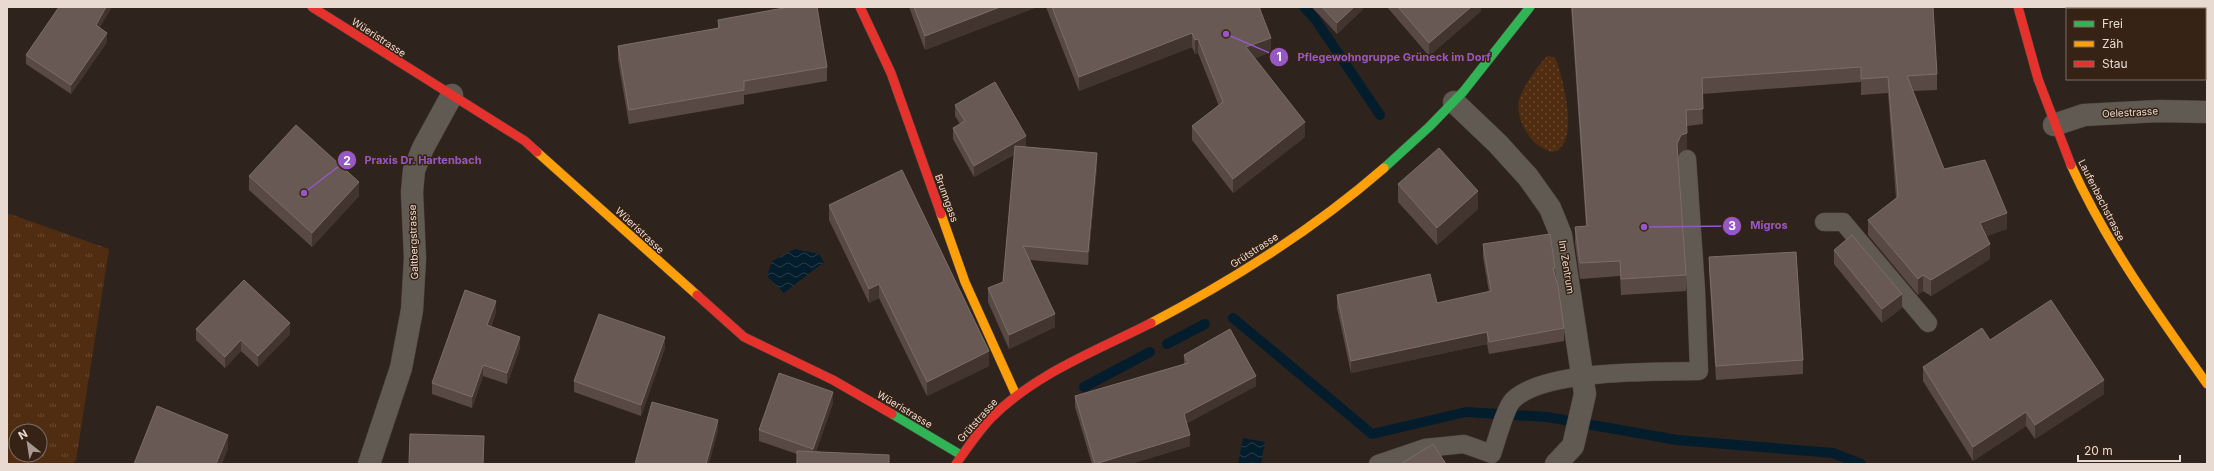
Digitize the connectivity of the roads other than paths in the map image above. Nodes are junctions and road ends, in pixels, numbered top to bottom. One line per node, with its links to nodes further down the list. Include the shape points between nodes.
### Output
1 (312, 7): 5 (street, Wüeristrasse)
2 (860, 7): 14 (street, Brunngass, via 891,73 965,282)
3 (1530, 7): 6 (street, Grütstrasse)
4 (2018, 7): 8 (street, Laufenbachstrasse, via 2036,75)
5 (452, 95): 15 (street, Wüeristrasse, via 509,130 544,156 744,337 833,380); 17 (street, Galtbergstrasse, via 414,170 412,192 415,258 412,310 401,368)
6 (1454, 102): 12 (street, Im Zentrum, via 1512,159 1541,194 1557,221 1565,251); 14 (street, Grütstrasse, via 1370,180 1282,245 1201,296 1064,365)
7 (2207, 112): 8 (street, Oelestrasse, via 2159,111 2084,115)
8 (2054, 125): 13 (street, Laufenbachstrasse, via 2084,193 2110,242 2134,282)
9 (1687, 159): 12 (lane, via 1699,371)
10 (1824, 222): 11 (lane, via 1842,222)
11 (1928, 323)
12 (1584, 384): 16 (lane, via 1528,388 1511,401); 20 (street, Im Zentrum, via 1573,446)
13 (2207, 384)
14 (1016, 395): 15 (street, Grütstrasse, via 997,411)
15 (961, 455): 18 (street, Grütstrasse)
16 (1492, 459): 19 (lane, via 1464,444 1425,448)
17 (369, 464)
18 (956, 464)
19 (1378, 464)
20 (1556, 464)

